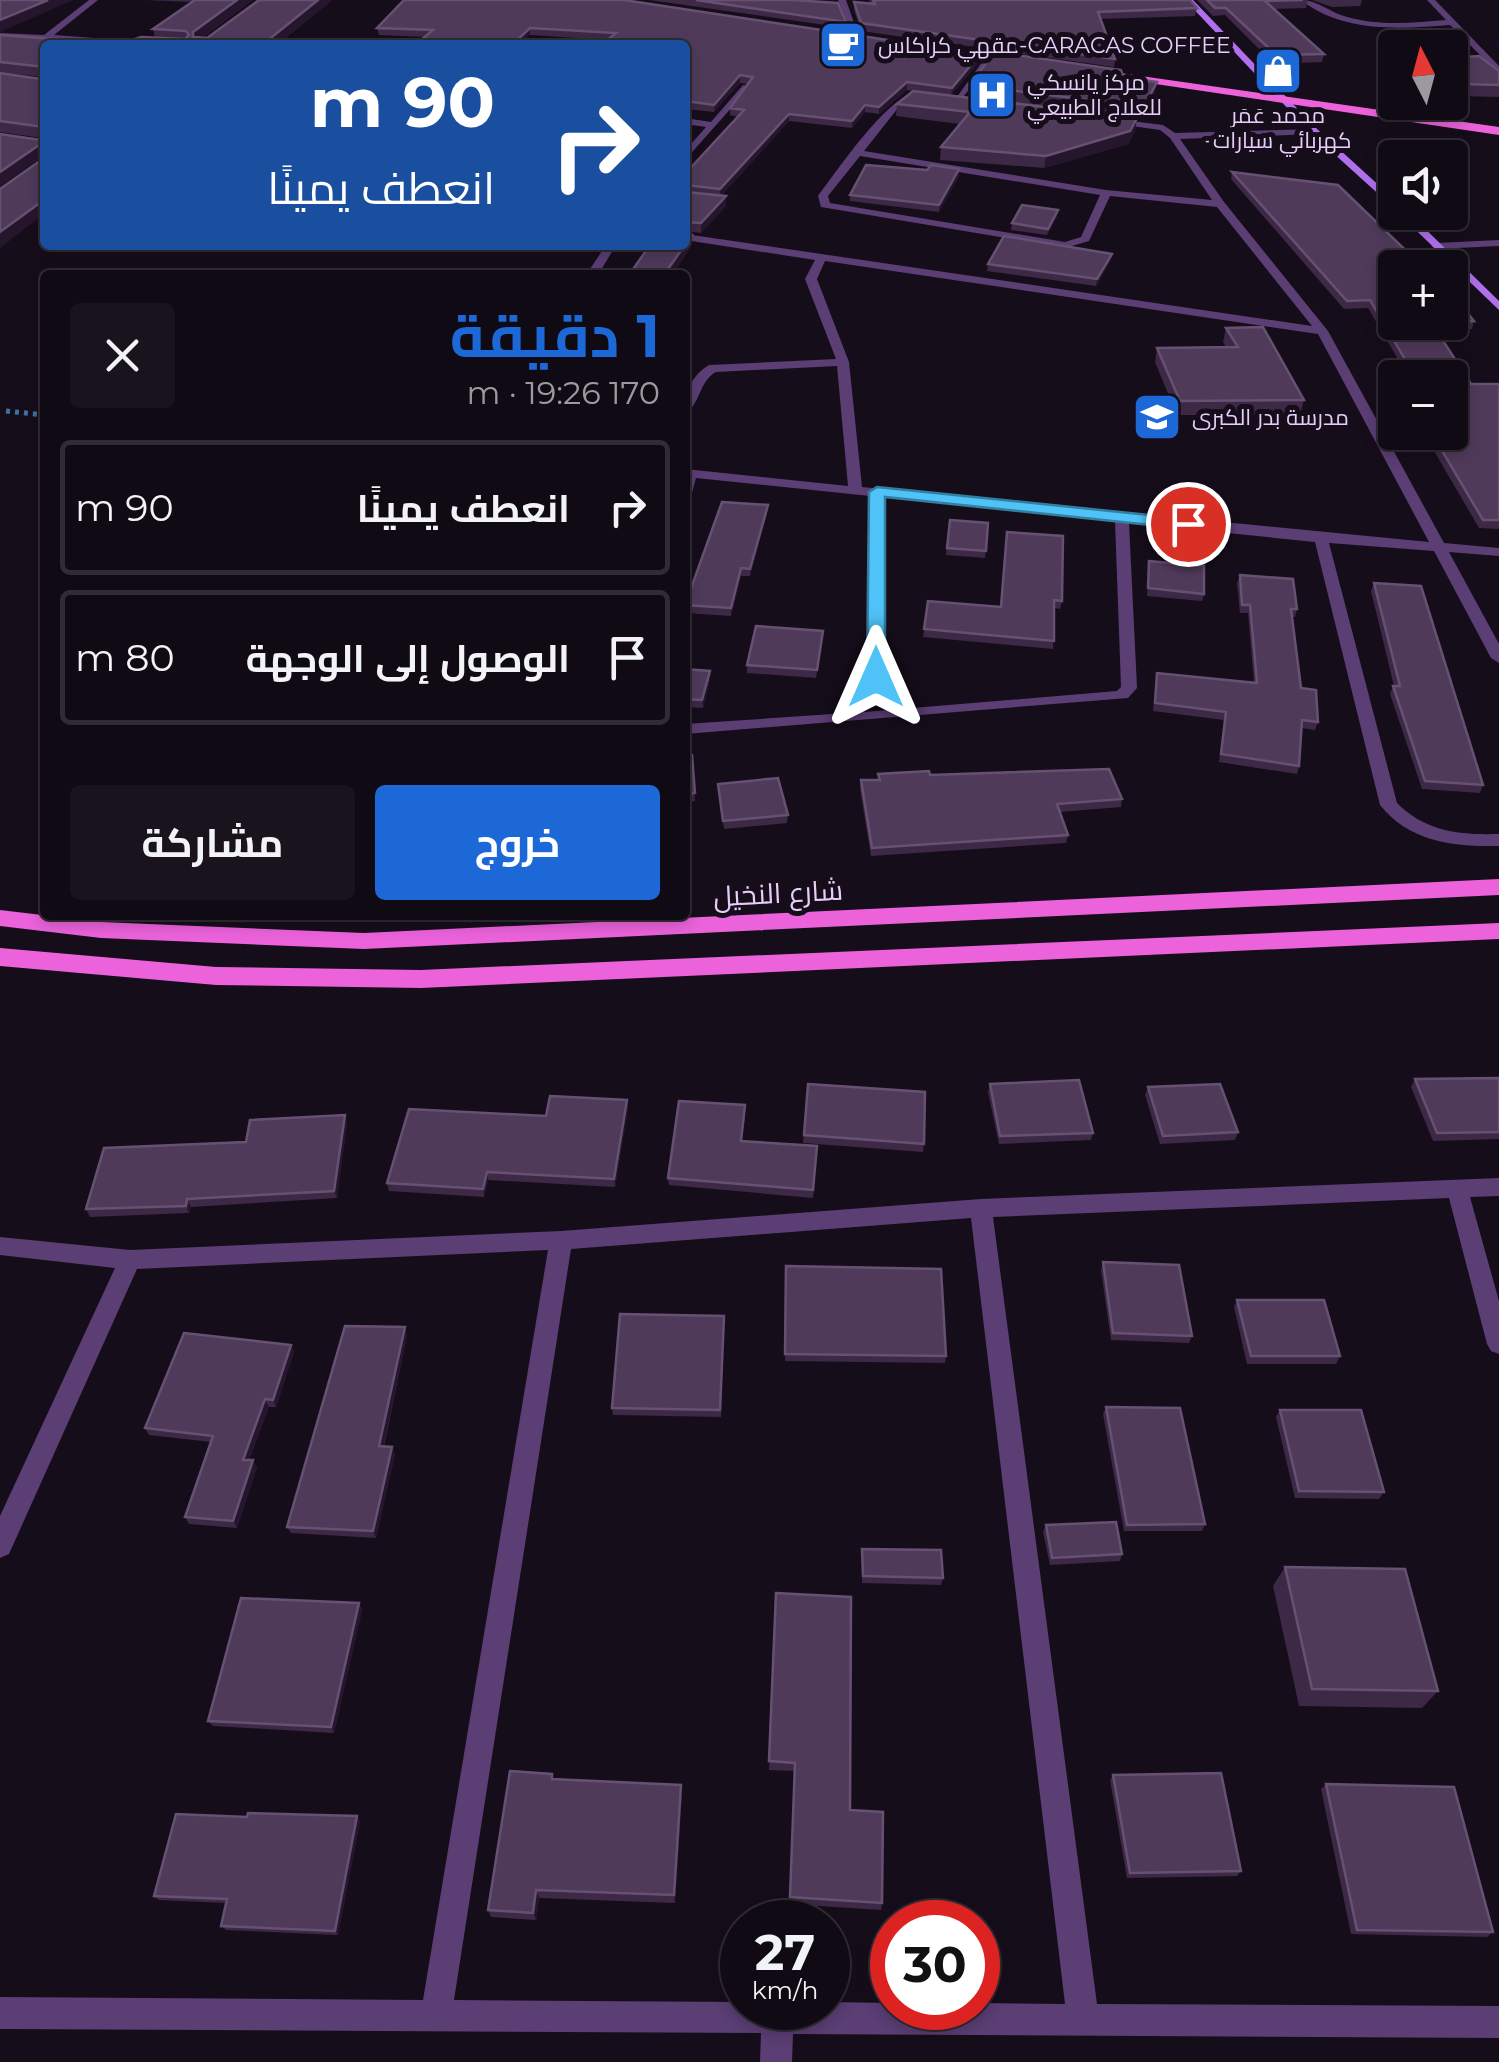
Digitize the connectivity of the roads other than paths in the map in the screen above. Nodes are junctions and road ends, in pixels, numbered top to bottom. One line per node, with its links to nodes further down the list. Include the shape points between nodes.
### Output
1 (94, 0): 9 (street)
2 (842, 0): 7 (street)
3 (1189, 0): 18 (street)
4 (1305, 0): 6 (street, via 1360,22)
5 (1431, 0): 6 (street)
6 (1455, 22): 16 (street)
7 (854, 29): 7 (main road, via 870,35 834,30)
8 (0, 35): 9 (street)
9 (47, 37): 10 (street)
10 (98, 40)
11 (991, 51): 12 (main road); 13 (main road); 19 (street)
12 (972, 54)
13 (1010, 59)
14 (1072, 61): 18 (main road)
15 (1085, 71): 21 (main road)
16 (1499, 71)
17 (746, 87): 26 (street)
18 (1276, 90): 21 (street); 24 (main road)
19 (956, 99): 20 (street); 31 (street, via 904,97)
20 (976, 101)
21 (1286, 101): 22 (main road); 27 (street)
22 (1355, 112): 27 (main road, via 1326,116); 28 (main road)
23 (1091, 118): 29 (street, via 1163,128)
24 (1499, 120)
25 (690, 122): 26 (street)
26 (713, 125): 30 (street)
27 (1311, 128): 29 (street); 32 (street)
28 (1499, 131)
29 (1173, 136): 34 (street)
30 (690, 151)
31 (857, 153): 33 (street); 33 (street, via 823,196 832,209 1065,245 1086,239)
32 (1378, 190)
33 (1106, 193): 34 (street)
34 (1220, 204): 41 (street)
35 (1420, 230): 38 (street)
36 (690, 237): 39 (street)
37 (1499, 243): 38 (street)
38 (1436, 246): 40 (street)
39 (822, 256): 41 (street); 42 (street, via 813,288)
40 (1499, 306)
41 (1322, 331): 49 (street)
42 (843, 362): 43 (street, via 713,368 702,374); 45 (street)
43 (690, 399)
44 (690, 474): 45 (street)
45 (855, 490): 46 (street)
46 (877, 492): 47 (street); 52 (street, via 876,677)
47 (1122, 517): 48 (street); 52 (street, via 1129,673 1122,695)
48 (1321, 538): 49 (street); 54 (street, via 1390,805 1440,838)
49 (1441, 548): 50 (street); 51 (street)
50 (1499, 552)
51 (1499, 658)
52 (852, 718): 53 (street)
53 (690, 729)
54 (1499, 840)
55 (1499, 888): 56 (main road, شارع النخيل, via 364,941 217,938)
56 (0, 918)
57 (1499, 930): 58 (main road, via 421,979 232,976)
58 (0, 957)
59 (1499, 1186): 60 (street)
60 (1457, 1188): 61 (street); 65 (street)
61 (980, 1208): 62 (street); 71 (street)
62 (561, 1240): 64 (street); 68 (street)
63 (0, 1246): 64 (street)
64 (130, 1260): 66 (street)
65 (1499, 1344)
66 (0, 1545)
67 (0, 2013): 68 (street)
68 (436, 2016): 69 (street)
69 (720, 2018)
70 (850, 2018): 71 (street)
71 (1083, 2020): 72 (street)
72 (1499, 2022)
73 (777, 2030): 74 (street)
74 (776, 2062)

